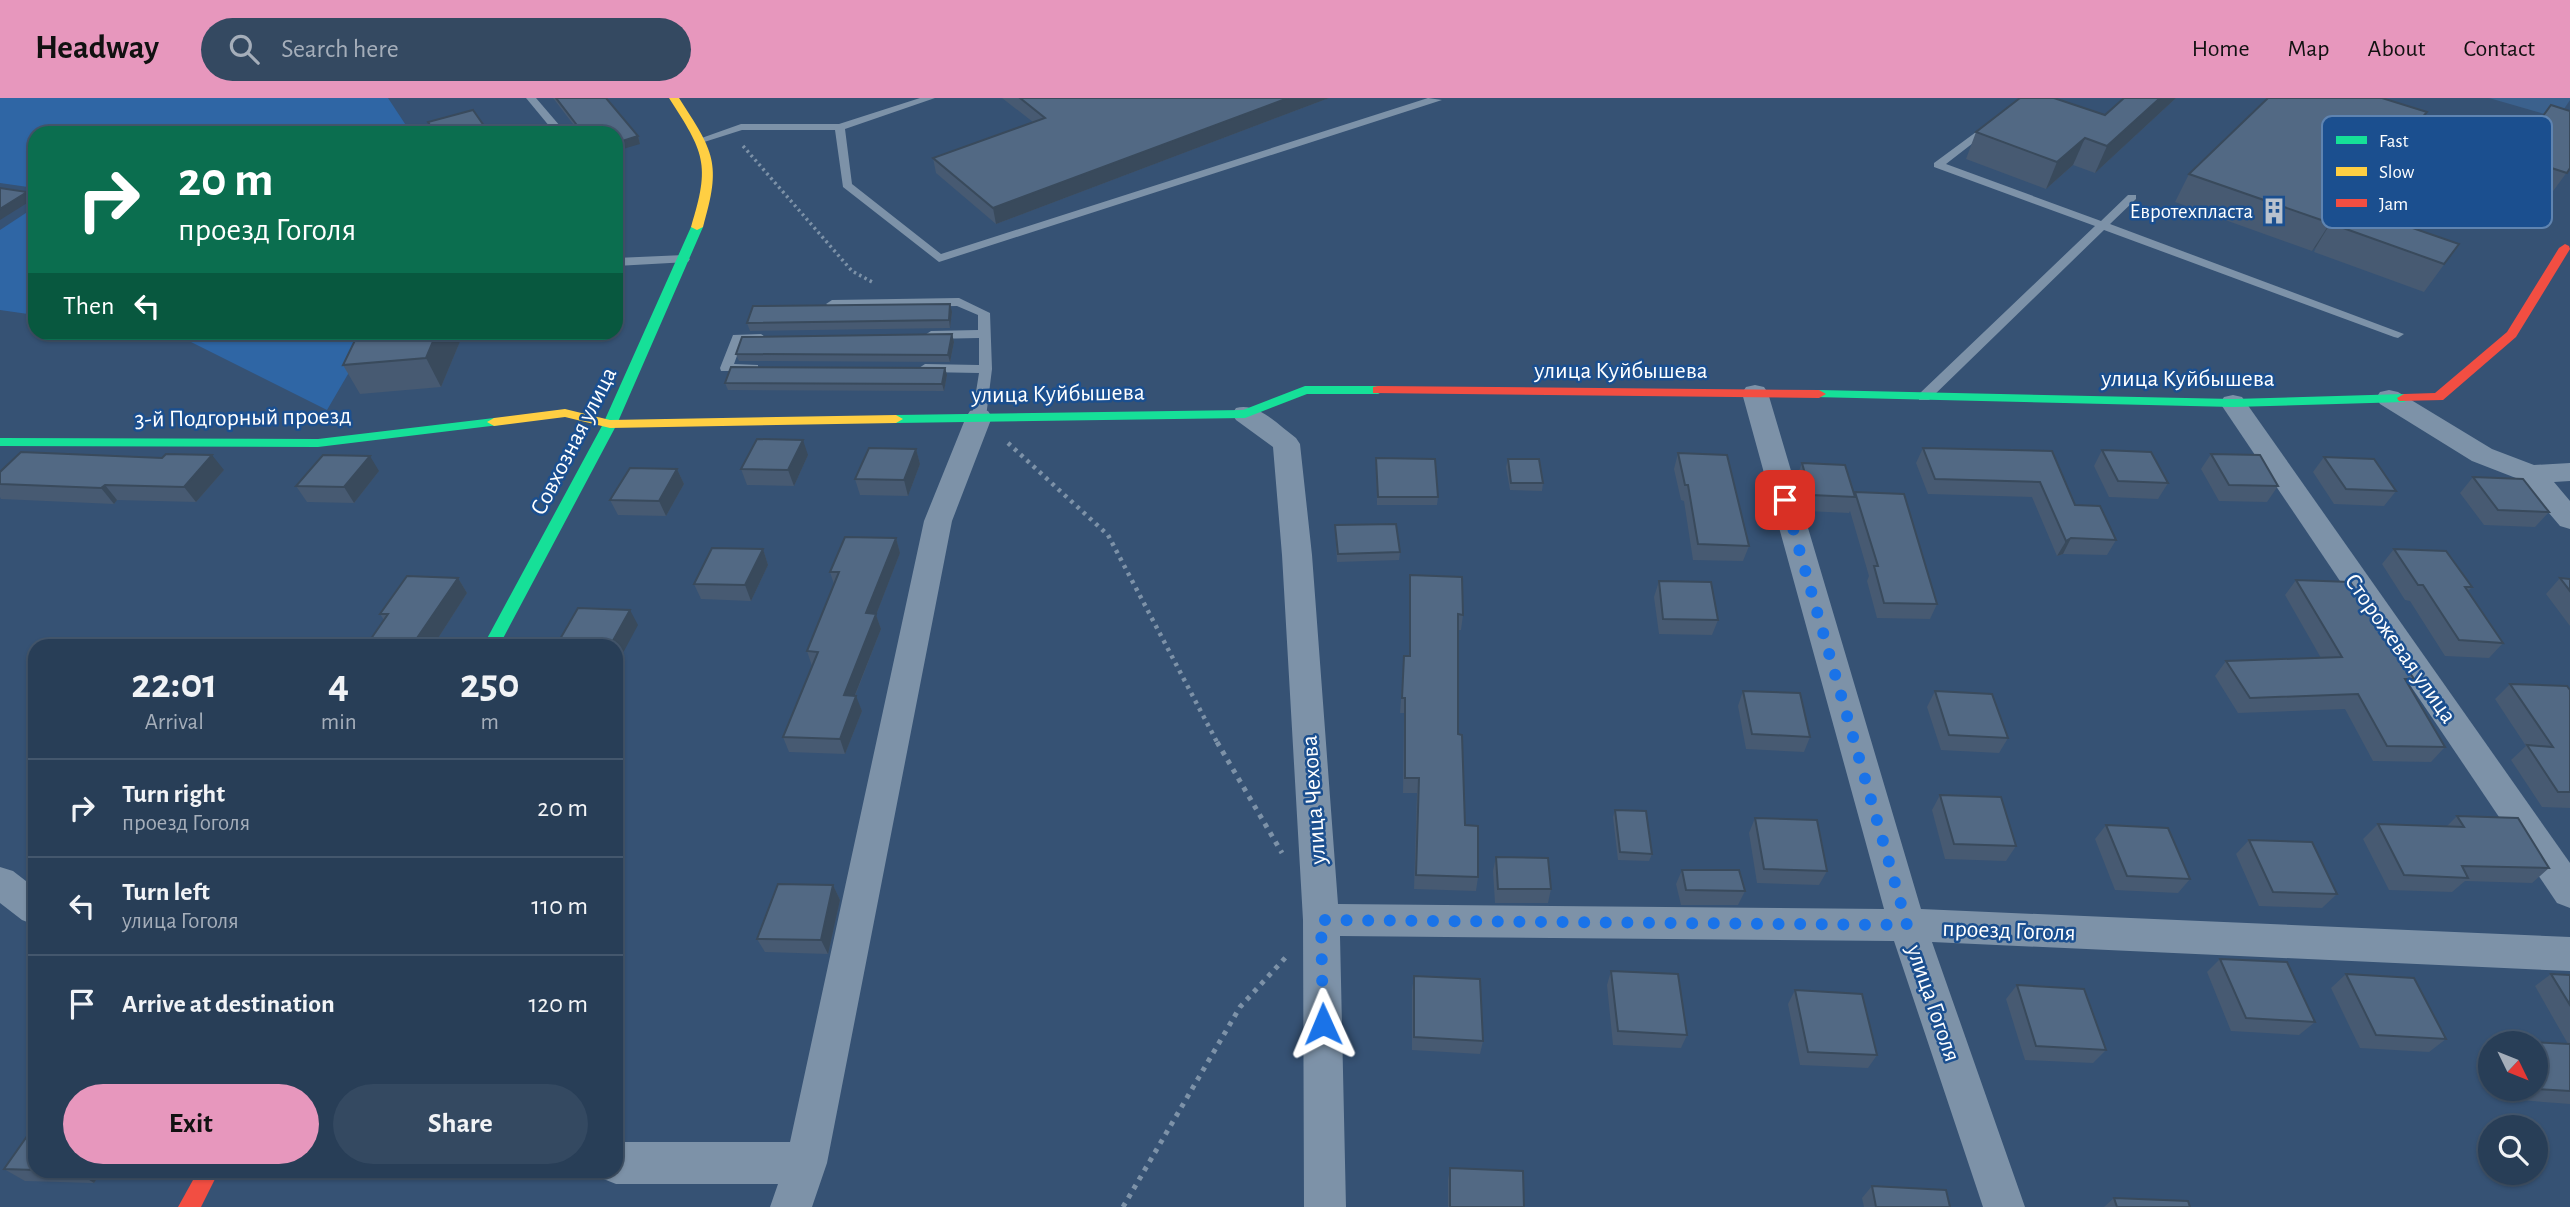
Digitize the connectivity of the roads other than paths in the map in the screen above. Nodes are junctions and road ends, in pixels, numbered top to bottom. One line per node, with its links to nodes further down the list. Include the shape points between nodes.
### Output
1 (531, 98): 6 (lane)
2 (674, 98): 8 (street, Совхозная улица)
3 (930, 98): 7 (lane)
4 (1433, 98): 7 (lane, via 1437,100 939,258 848,185)
5 (1997, 119): 10 (lane, via 1938,165)
6 (555, 126)
7 (840, 127): 8 (lane, via 741,127)
8 (701, 140): 12 (street, Совхозная улица, via 711,174)
9 (2132, 197): 10 (lane)
10 (2102, 225): 16 (lane); 23 (lane)
11 (2568, 247): 24 (street, улица Куйбышева, via 2512,334 2438,397)
12 (684, 259): 13 (lane); 28 (street, Совхозная улица)
13 (623, 262)
14 (832, 304): 15 (lane, via 959,302 985,313)
15 (985, 334): 17 (lane); 21 (lane)
16 (2398, 334)
17 (916, 335)
18 (778, 337): 19 (lane, via 737,338 726,368)
19 (767, 368)
20 (918, 368): 21 (lane)
21 (986, 369): 27 (lane)
22 (1755, 393): 23 (street, улица Куйбышева); 26 (street, улица Куйбышева, via 1305,390); 38 (street, улица Гоголя)
23 (1924, 397): 25 (street, улица Куйбышева)
24 (2389, 398): 25 (street, улица Куйбышева); 31 (street, via 2482,455)
25 (2233, 403): 35 (street, Сторожевая улица)
26 (1245, 414): 27 (street, улица Куйбышева); 37 (street, улица Чехова, via 1286,444)
27 (979, 416): 28 (street, улица Куйбышева); 41 (street, via 938,521)
28 (610, 425): 29 (street, 3-й Подгорный проезд, via 565,413 318,443); 33 (street, Совхозная улица)
29 (0, 442)
30 (2570, 472): 31 (street)
31 (2531, 474): 32 (street)
32 (2570, 519)
33 (495, 639)
34 (0, 882): 36 (street)
35 (2570, 892)
36 (28, 904)
37 (1321, 920): 38 (street, проезд Гоголя); 45 (street, улица Чехова)
38 (1907, 925): 39 (street, проезд Гоголя); 46 (street, улица Гоголя)
39 (2570, 954)
40 (623, 1163): 41 (street)
41 (806, 1163): 44 (street)
42 (205, 1178): 43 (street)
43 (189, 1207)
44 (791, 1207)
45 (1325, 1207)
46 (2004, 1207)

